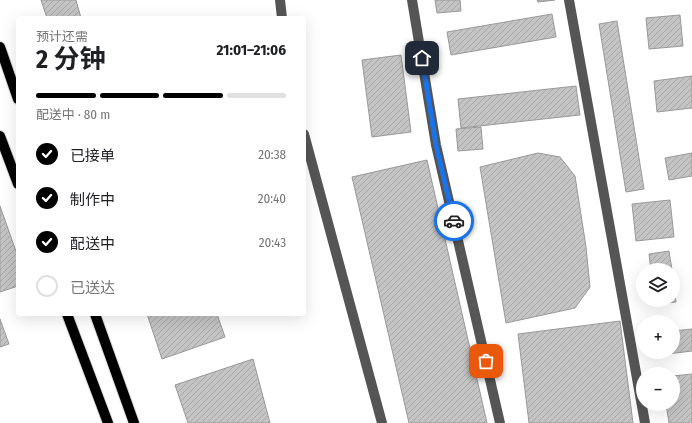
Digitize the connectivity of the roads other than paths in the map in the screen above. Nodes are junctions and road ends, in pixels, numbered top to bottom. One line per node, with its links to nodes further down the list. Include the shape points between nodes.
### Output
1 (280, 0): 4 (street)
2 (412, 0): 15 (street, via 436,145)
3 (569, 0): 16 (street)
4 (282, 16)
5 (0, 47): 6 (main road)
6 (16, 93)
7 (0, 136): 9 (main road)
8 (306, 141): 14 (street)
9 (16, 179)
10 (68, 316): 12 (main road)
11 (96, 316): 13 (main road)
12 (108, 423)
13 (134, 423)
14 (382, 423)
15 (500, 423)
16 (645, 423)

